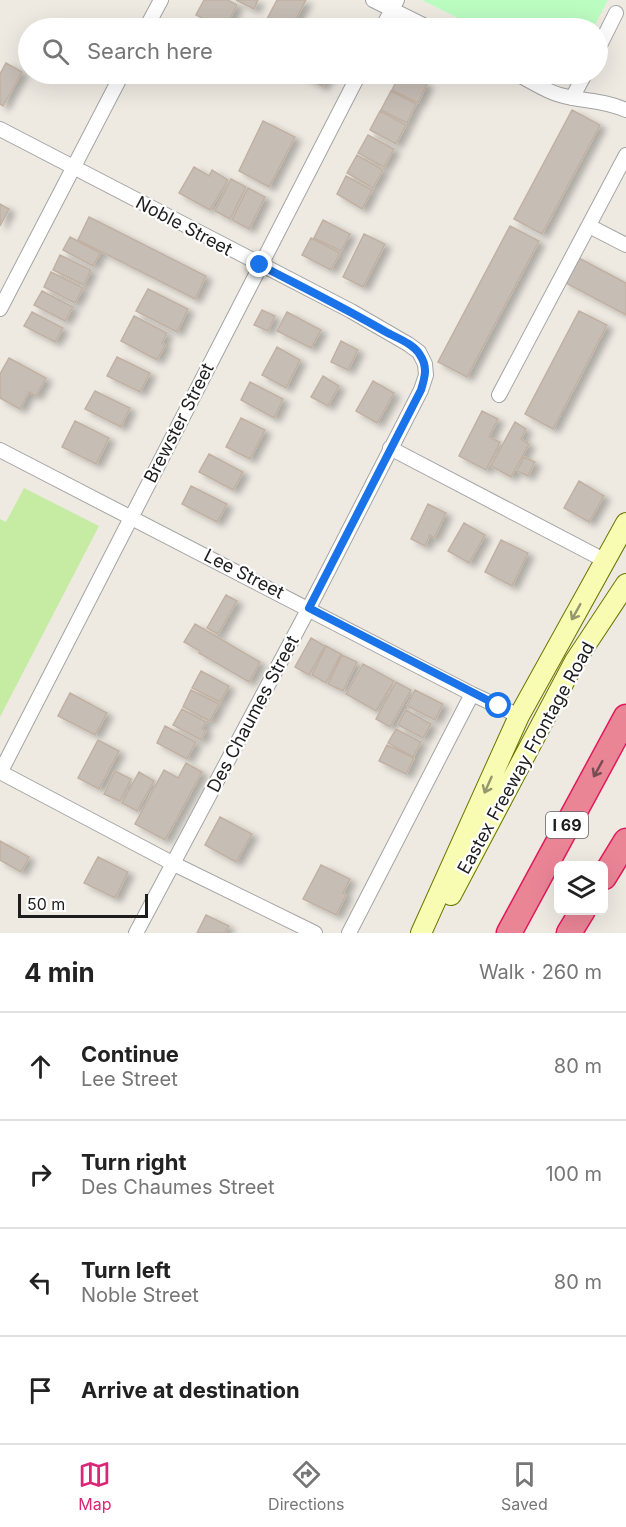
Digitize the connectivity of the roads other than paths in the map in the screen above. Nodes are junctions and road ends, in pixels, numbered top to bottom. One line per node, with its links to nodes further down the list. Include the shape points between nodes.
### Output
1 (161, 0): 5 (street)
2 (373, 0): 3 (street)
3 (394, 5): 6 (street)
4 (616, 13): 7 (street)
5 (151, 18)
6 (414, 18)
7 (608, 28)
8 (117, 84): 16 (street)
9 (354, 84): 19 (street, Brewster Street)
10 (537, 84): 12 (street)
11 (580, 84): 12 (street)
12 (572, 98): 13 (street, via 596,100)
13 (626, 110)
14 (0, 129): 16 (street, Noble Street)
15 (626, 155): 17 (street)
16 (73, 168): 19 (street, Noble Street); 20 (street)
17 (589, 226): 18 (street); 22 (street)
18 (626, 245)
19 (260, 265): 21 (street, Noble Street, via 408,344 419,352); 25 (street, Brewster Street)
20 (0, 309)
21 (425, 364): 23 (street, Des Chaumes Street, via 421,390)
22 (500, 395)
23 (390, 448): 27 (street); 29 (street, Des Chaumes Street)
24 (0, 450): 25 (street, Lee Street)
25 (132, 517): 29 (street, Lee Street); 33 (street, Brewster Street)
26 (626, 523): 27 (main road)
27 (604, 560): 31 (main road, one-way to 31)
28 (626, 584): 42 (main road, Eastex Freeway Frontage Road, via 575,661)
29 (309, 608): 30 (street, Lee Street); 35 (street, Des Chaumes Street)
30 (472, 694): 31 (street, Lee Street); 40 (street)
31 (519, 716): 41 (main road, one-way to 41)
32 (626, 717): 43 (highway, I 69, one-way to 43)
33 (0, 773): 35 (street)
34 (626, 841): 36 (highway)
35 (174, 864): 38 (street, Des Chaumes Street); 39 (street)
36 (608, 869)
37 (580, 915): 44 (highway)
38 (136, 933)
39 (315, 933)
40 (349, 933)
41 (421, 933)
42 (429, 933)
43 (509, 933)
44 (569, 933)

